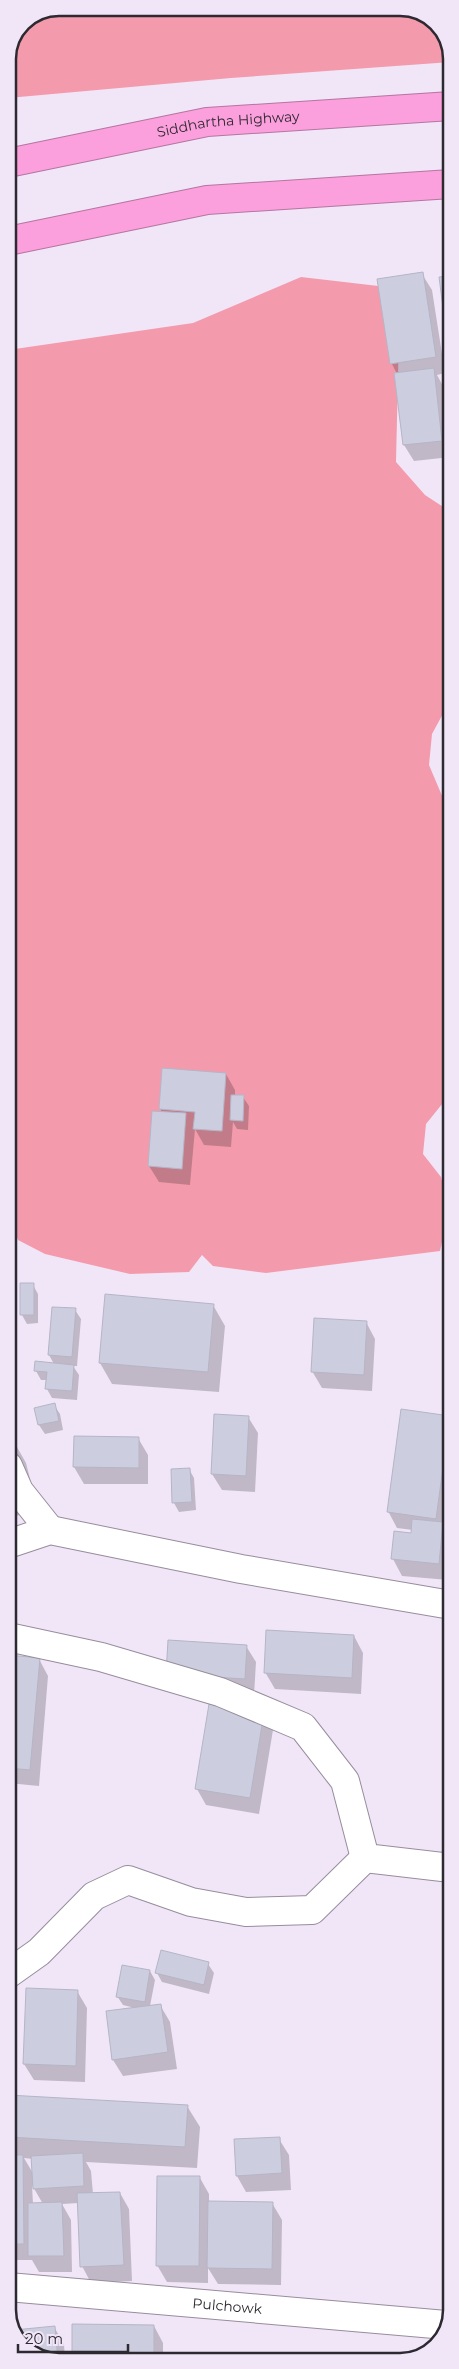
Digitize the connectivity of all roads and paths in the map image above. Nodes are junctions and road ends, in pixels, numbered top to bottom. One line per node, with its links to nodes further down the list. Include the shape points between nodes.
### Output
1 (442, 107): 2 (highway, Siddhartha Highway, via 206,122)
2 (16, 161)
3 (442, 185): 4 (highway, via 207,200)
4 (16, 239)
5 (17, 1486): 6 (street)
6 (50, 1530): 7 (street); 8 (street, via 241,1569)
7 (17, 1541)
8 (443, 1604)
9 (17, 1639): 10 (street, via 101,1657 220,1692 303,1727 345,1781)
10 (365, 1858): 11 (street); 12 (street, via 312,1910 246,1912 191,1902 128,1880 94,1896 39,1952)
11 (443, 1867)
12 (17, 1968)
13 (17, 2288): 14 (street, Pulchowk)
14 (440, 2324)

